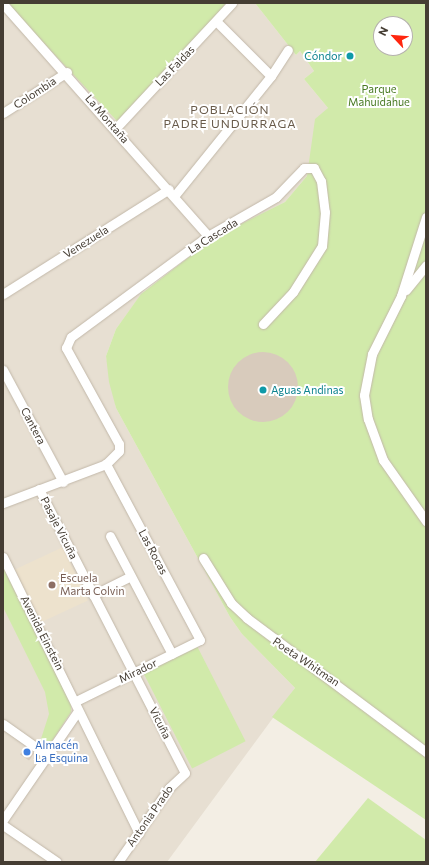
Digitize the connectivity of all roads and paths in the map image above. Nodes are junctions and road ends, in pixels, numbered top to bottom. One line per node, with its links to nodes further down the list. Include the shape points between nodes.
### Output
1 (232, 3): 3 (street, Las Faldas)
2 (3, 4): 5 (street, La Montaña)
3 (217, 22): 6 (street); 8 (street, Las Faldas)
4 (288, 50): 6 (street, Venezuela)
5 (66, 72): 7 (street, Colombia); 8 (street, La Montaña)
6 (271, 76): 9 (street, Venezuela)
7 (3, 113)
8 (115, 128): 9 (street, La Montaña)
9 (172, 192): 11 (street, La Montaña); 13 (street, Venezuela)
10 (426, 217): 14 (street)
11 (208, 236): 15 (street, La Cascada, via 276,197 304,168 314,168 322,181 325,212 322,246 293,292); 17 (street, La Cascada, via 66,343 119,444 119,451)
12 (426, 265): 14 (street)
13 (3, 294)
14 (401, 296): 21 (street, via 372,354 364,395 368,419 383,460)
15 (263, 324)
16 (3, 370): 18 (street, Cantera)
17 (106, 464): 18 (street); 27 (street, Las Rocas)
18 (63, 482): 19 (street)
19 (39, 488): 20 (street); 26 (street, Pasaje Vicuña)
20 (3, 503)
21 (426, 521)
22 (110, 536): 25 (street)
23 (3, 557): 30 (street, Avenida Einstein)
24 (203, 558): 33 (street, Poeta Whitman, via 231,603 247,618)
25 (131, 576): 26 (street); 28 (street)
26 (93, 595): 29 (street, Pasaje Vicuña)
27 (200, 640): 28 (street, Mirador)
28 (172, 654): 29 (street, Mirador)
29 (134, 674): 30 (street, Mirador); 35 (street, Vicuña)
30 (76, 701): 31 (street, Avenida Einstein)
31 (78, 711): 34 (street); 38 (street, Avenida Einstein)
32 (3, 724): 34 (street)
33 (426, 752)
34 (47, 755): 36 (street)
35 (185, 773): 38 (street, Antonia Prado, via 169,788)
36 (3, 820)
37 (3, 825): 39 (street)
38 (139, 833): 40 (street, Antonia Prado)
39 (57, 862)
40 (118, 862)

